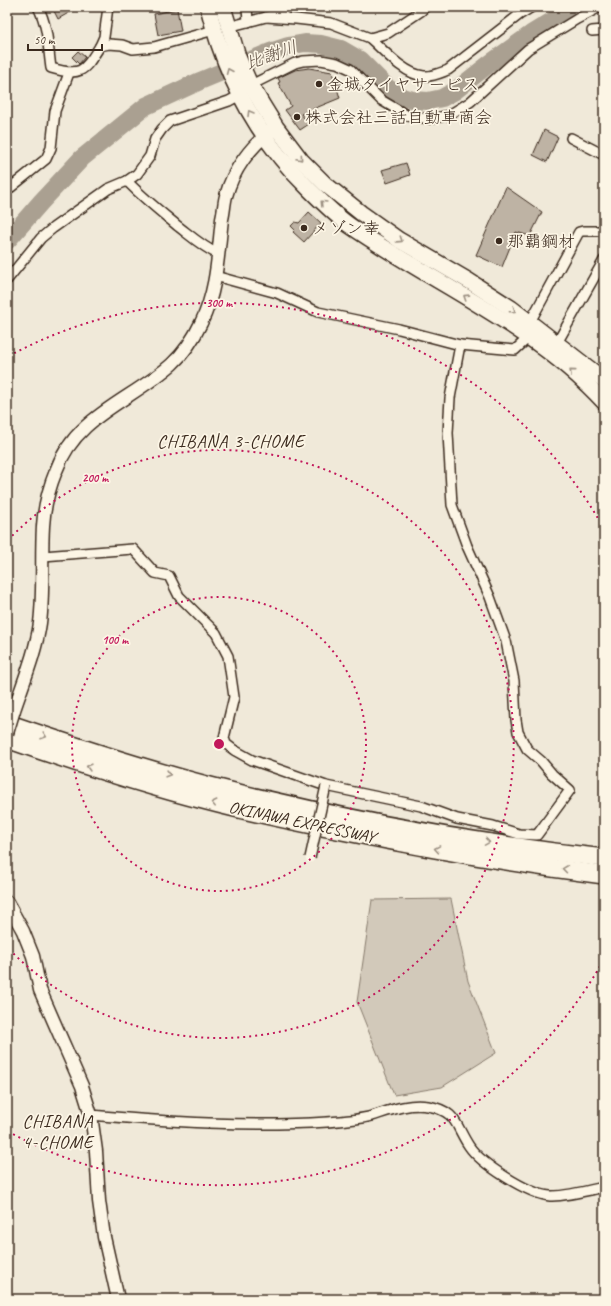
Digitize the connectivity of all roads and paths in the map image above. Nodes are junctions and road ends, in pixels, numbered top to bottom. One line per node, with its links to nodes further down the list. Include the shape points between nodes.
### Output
1 (38, 7): 17 (street, via 46,30 51,68)
2 (108, 7): 16 (street, via 104,37)
3 (208, 7): 12 (main road)
4 (223, 7): 12 (main road)
5 (247, 7): 11 (street)
6 (291, 7): 10 (street)
7 (425, 7): 15 (street, via 388,33)
8 (532, 7): 15 (street, via 448,70 435,75 413,74)
9 (600, 7): 18 (street, via 528,49 470,102 450,115 431,120 408,116 381,100 350,69 321,60 295,63)
10 (266, 17): 11 (street); 15 (street, via 331,23)
11 (248, 22): 12 (street)
12 (221, 29): 16 (street, via 154,47 133,49 122,45); 18 (main road)
13 (604, 30): 14 (street)
14 (592, 31)
15 (370, 38)
16 (100, 46): 17 (street, via 88,65 81,71)
17 (69, 73): 23 (street, via 55,111 51,148 46,159)
18 (244, 88): 19 (main road); 22 (street, via 229,101 170,122 155,139 150,156 143,167)
19 (270, 132): 25 (street, via 248,153 230,183); 29 (main road, one-way to 29, via 325,184 361,213 399,240 469,281); 30 (main road, one-way to 19, via 461,294 388,251 326,207 298,179)
20 (571, 138): 21 (street)
21 (604, 156)
22 (127, 181): 25 (street, via 157,209 206,248); 28 (street, via 108,190 53,228 41,238)
23 (10, 188)
24 (604, 231): 29 (street, via 579,232)
25 (218, 254): 27 (street)
26 (604, 260): 31 (street)
27 (215, 276): 32 (street, via 277,293 318,312); 35 (street, via 211,298 188,346 152,380 98,415 80,430 68,447 56,470 48,496 43,525)
28 (7, 280)
29 (530, 322): 31 (main road)
30 (528, 338): 32 (street, via 515,350); 34 (main road, one-way to 30)
31 (557, 343): 33 (main road)
32 (460, 345): 39 (street, via 450,398 448,433 452,505 506,641 514,681 518,732 527,749 570,790 537,835 519,834 457,819 421,806)
33 (604, 380)
34 (603, 399)
35 (43, 556): 36 (street, via 39,625); 39 (street, via 133,549 155,573 169,576 179,596 216,632 228,656 234,697 224,738 226,744 252,760)
36 (11, 717): 37 (street, bridge); 41 (highway, OKINAWA EXPRESSWAY, one-way to 41, via 79,748 202,784 398,828)
37 (7, 732)
38 (7, 739): 42 (highway, OKINAWA EXPRESSWAY, one-way to 38, via 488,858 294,822 207,802 73,762)
39 (326, 786): 40 (street, bridge)
40 (310, 858)
41 (604, 858)
42 (604, 874)
43 (7, 902): 44 (street, via 33,956 40,990 82,1086)
44 (91, 1115): 45 (street, via 244,1124 326,1123 350,1121 409,1106 427,1106 447,1112 454,1118 477,1156 529,1189 550,1196); 46 (street, via 104,1238)
45 (604, 1187)
46 (118, 1299)

